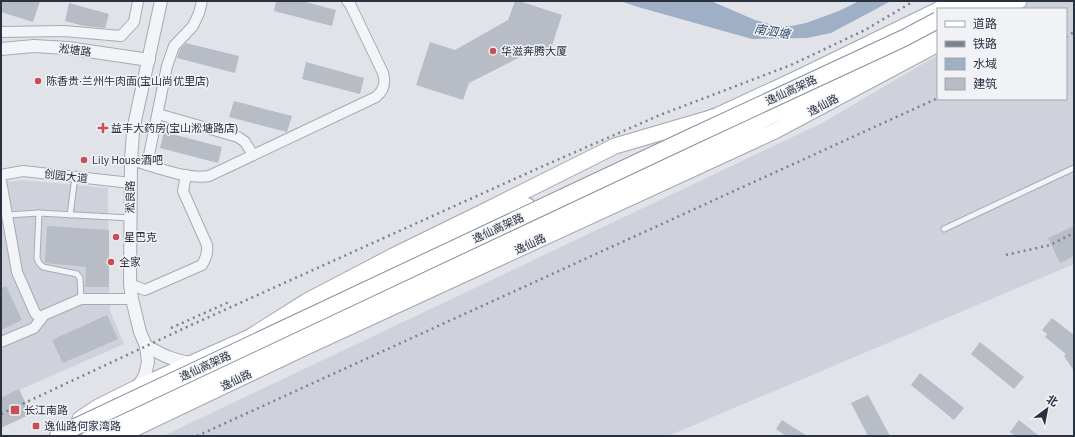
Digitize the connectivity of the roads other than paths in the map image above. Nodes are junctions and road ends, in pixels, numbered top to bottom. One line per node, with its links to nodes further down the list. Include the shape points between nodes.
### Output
1 (138, 1): 15 (street, via 134,22 121,36 64,31)
2 (161, 1): 19 (street, 淞良路)
3 (202, 1): 20 (street, via 193,26 174,46 167,66)
4 (347, 1): 22 (street, via 384,73 385,81 380,93)
5 (956, 1): 9 (main road)
6 (973, 1): 10 (highway)
7 (1000, 1): 11 (highway)
8 (1019, 1): 12 (main road)
9 (941, 8)
10 (960, 8)
11 (988, 8)
12 (1006, 8)
13 (937, 10): 21 (main road)
14 (937, 21): 40 (highway, 逸仙高架路, bridge)
15 (1, 32)
16 (937, 34): 46 (highway, 逸仙高架路, via 693,154)
17 (937, 45): 47 (main road, 逸仙路, via 775,131 313,343)
18 (1, 49): 19 (street, 淞塘路, via 34,46 68,48)
19 (149, 60): 23 (street, 淞良路, via 135,121)
20 (158, 114): 22 (street, via 238,137 245,142); 24 (street)
21 (714, 116): 40 (highway, bridge, via 638,155 378,274 314,307); 43 (main road, via 614,146 307,301 250,337); 45 (main road, via 647,163)
22 (253, 155): 27 (street, via 209,176)
23 (131, 160): 24 (street); 30 (street, 淞良路)
24 (147, 165): 27 (street)
25 (1074, 168): 35 (lane)
26 (1, 174): 28 (street, 创园大道, via 23,171)
27 (186, 175): 36 (street, via 183,191 207,245 206,258 202,265 145,290)
28 (75, 177): 30 (street, 创园大道); 33 (lane)
29 (1, 181): 32 (street)
30 (130, 184): 34 (street, 淞良路)
31 (39, 213): 32 (lane); 33 (lane); 37 (lane, via 39,263 43,267 77,274 80,278)
32 (7, 215): 39 (street, via 17,272 35,313)
33 (70, 215): 34 (lane)
34 (130, 218): 36 (street, 淞良路)
35 (944, 229)
36 (130, 284): 38 (street, 淞良路)
37 (81, 299): 38 (street); 39 (street, via 44,315)
38 (132, 299): 42 (street, 淞良路)
39 (42, 319): 41 (street, via 34,328)
40 (280, 331): 45 (highway, 逸仙高架路, bridge)
41 (1, 342)
42 (146, 346): 43 (street, via 167,358); 44 (street, 淞良路, via 148,362 145,375)
43 (191, 363): 44 (main road)
44 (136, 388): 45 (main road, via 98,407)
45 (57, 435)
46 (90, 436)
47 (119, 436)

